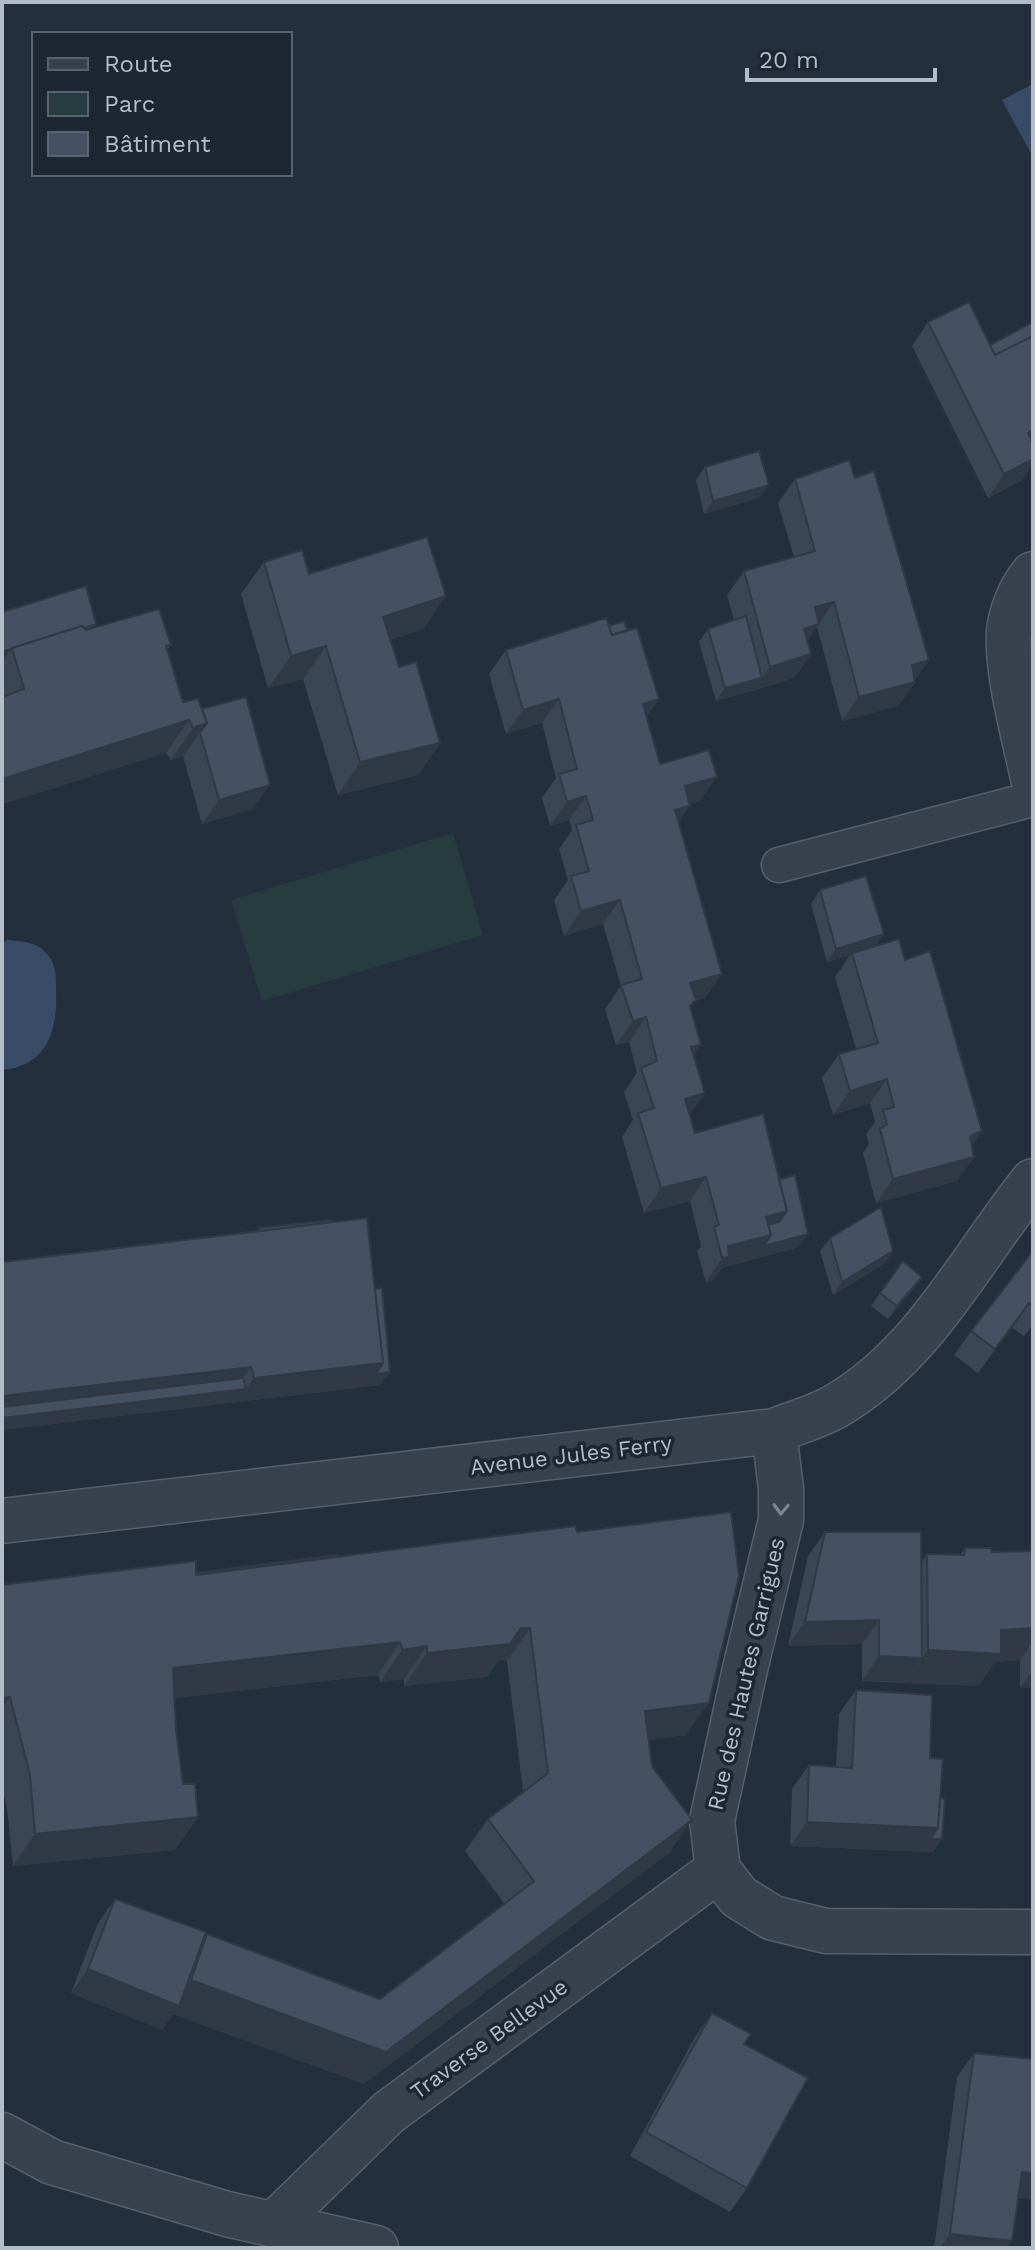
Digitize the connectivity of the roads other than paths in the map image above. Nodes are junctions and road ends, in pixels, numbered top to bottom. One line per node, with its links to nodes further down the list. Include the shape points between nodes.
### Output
1 (1033, 574): 2 (street, via 1019,592 1009,627)
2 (1033, 778)
3 (1033, 799): 4 (lane)
4 (779, 865)
5 (1033, 1181): 6 (street, Avenue Jules Ferry, via 924,1331 881,1374 835,1407)
6 (774, 1431): 7 (street, Avenue Jules Ferry); 8 (street, Rue des Hautes Garrigues, one-way to 8, via 781,1520 712,1821)
7 (2, 1521)
8 (718, 1870): 9 (street, via 739,1897 773,1918 826,1931); 11 (street, Traverse Bellevue, via 389,2112)
9 (1033, 1932)
10 (2, 2135): 11 (street, via 52,2162)
11 (273, 2225): 12 (street)
12 (376, 2248)

